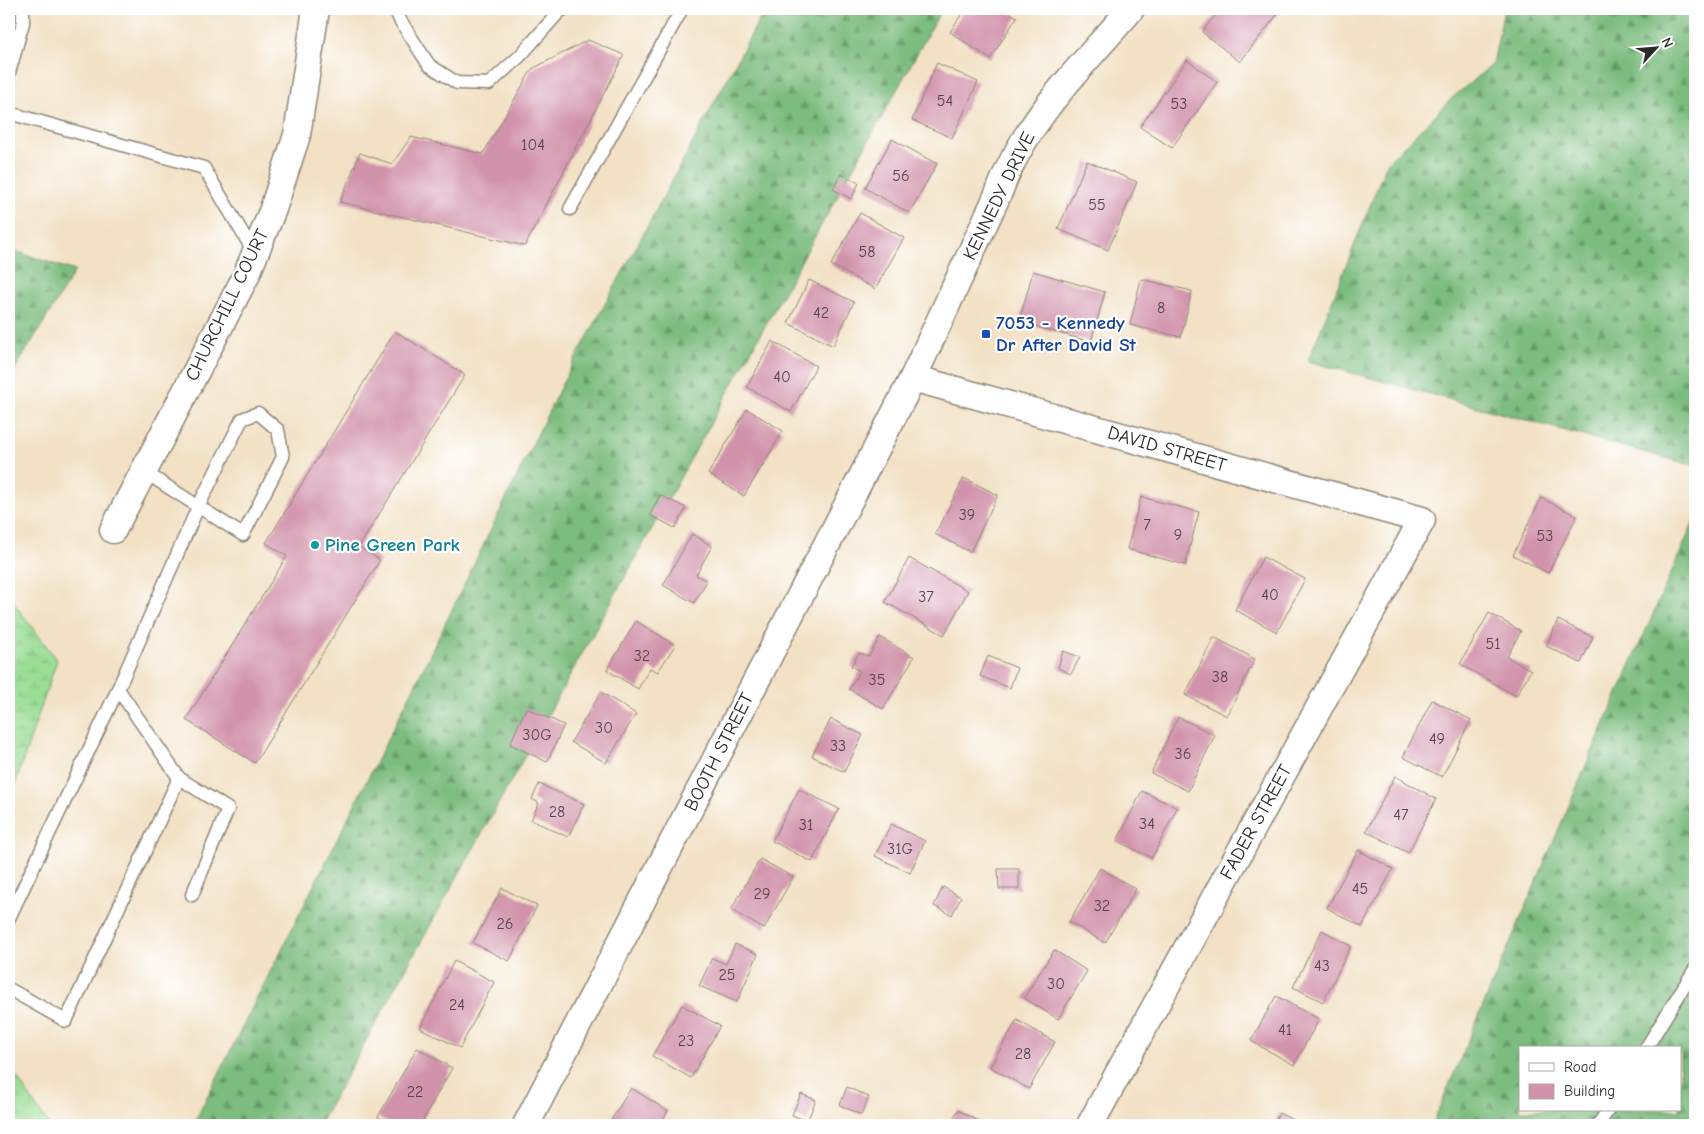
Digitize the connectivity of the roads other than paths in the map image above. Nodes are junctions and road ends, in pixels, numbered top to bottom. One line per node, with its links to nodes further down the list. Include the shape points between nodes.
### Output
1 (24, 9): 7 (lane)
2 (316, 9): 10 (street, CHURCHILL COURT, via 297,135 274,209)
3 (395, 9): 4 (lane, via 429,65 457,84 489,84)
4 (564, 9)
5 (682, 9): 9 (lane)
6 (1131, 9): 11 (street, KENNEDY DRIVE, via 1036,120 1007,170)
7 (9, 73)
8 (9, 113): 10 (lane, via 204,168)
9 (570, 209)
10 (255, 254): 12 (street, CHURCHILL COURT)
11 (912, 378): 14 (street, DAVID STREET); 24 (street, BOOTH STREET)
12 (143, 471): 13 (lane); 15 (street, CHURCHILL COURT)
13 (198, 507): 13 (lane, via 243,535 283,457 278,430 258,413 242,419); 16 (lane)
14 (1422, 520): 25 (street, FADER STREET)
15 (113, 530)
16 (118, 689): 17 (lane); 19 (lane)
17 (179, 778): 18 (lane, via 228,809); 21 (lane, via 66,1021)
18 (192, 895)
19 (9, 918)
20 (1695, 969): 22 (lane)
21 (9, 989)
22 (1647, 1046)
23 (1607, 1112): 26 (lane)
24 (526, 1125)
25 (1090, 1125)
26 (1598, 1125)

